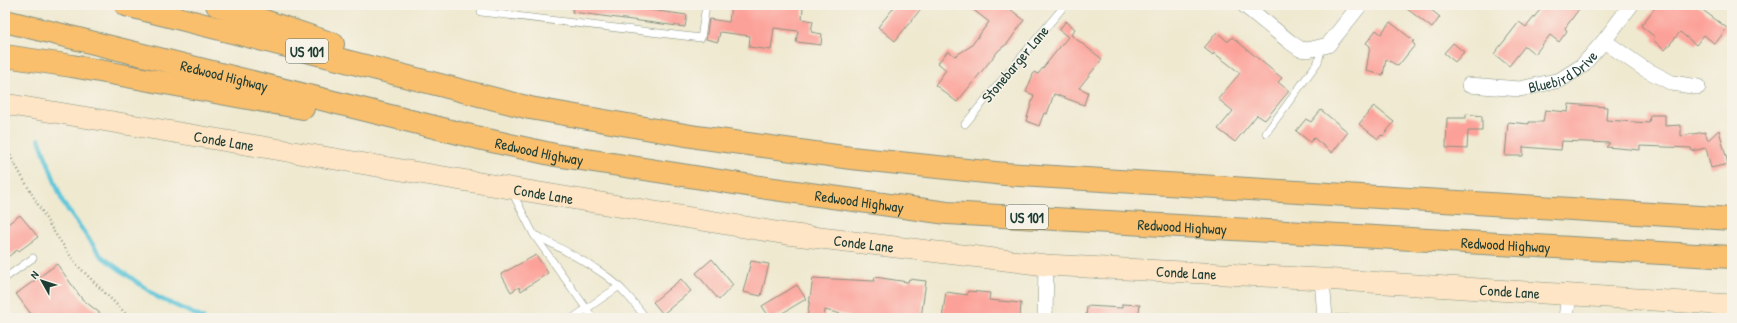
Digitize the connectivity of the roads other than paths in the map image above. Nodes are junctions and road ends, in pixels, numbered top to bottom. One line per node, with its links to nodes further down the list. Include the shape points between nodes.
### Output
1 (126, 5): 15 (highway, US 101)
2 (217, 5): 15 (highway)
3 (482, 5): 4 (lane, via 481,12 701,38)
4 (706, 5)
5 (1065, 5): 17 (lane, Stonebarger Lane)
6 (1244, 5): 11 (street, via 1300,49)
7 (1360, 5): 11 (street, via 1328,45)
8 (1631, 5): 10 (street, Bluebird Drive)
9 (5, 21): 19 (highway, Redwood Highway / US 101)
10 (1604, 41): 13 (street, Bluebird Drive, via 1582,66 1560,80 1520,89); 14 (street, via 1643,68 1672,83)
11 (1322, 47): 18 (lane, via 1318,62)
12 (5, 56): 19 (highway)
13 (1469, 85)
14 (1698, 87)
15 (487, 97): 21 (highway, US 101, via 530,108 697,137 851,158 1006,174)
16 (5, 104): 20 (street, Conde Lane)
17 (965, 124)
18 (1266, 133)
19 (483, 139): 23 (highway, Redwood Highway / US 101, via 555,155 947,213)
20 (509, 187): 22 (lane); 25 (street, Conde Lane, via 787,234)
21 (1732, 219)
22 (534, 235): 28 (lane, via 600,272); 30 (lane)
23 (1732, 257)
24 (33, 258): 26 (lane)
25 (1046, 265): 27 (street, Conde Lane); 35 (street)
26 (5, 278)
27 (1322, 279): 31 (street, Conde Lane); 36 (street)
28 (618, 287): 30 (lane); 34 (lane)
29 (1732, 305): 31 (street, Conde Lane)
30 (587, 308): 32 (lane); 33 (lane)
31 (1568, 308)
32 (573, 318)
33 (593, 318)
34 (646, 318)
35 (1045, 318)
36 (1324, 318)
37 (1339, 318): 38 (lane)
38 (1346, 318)

